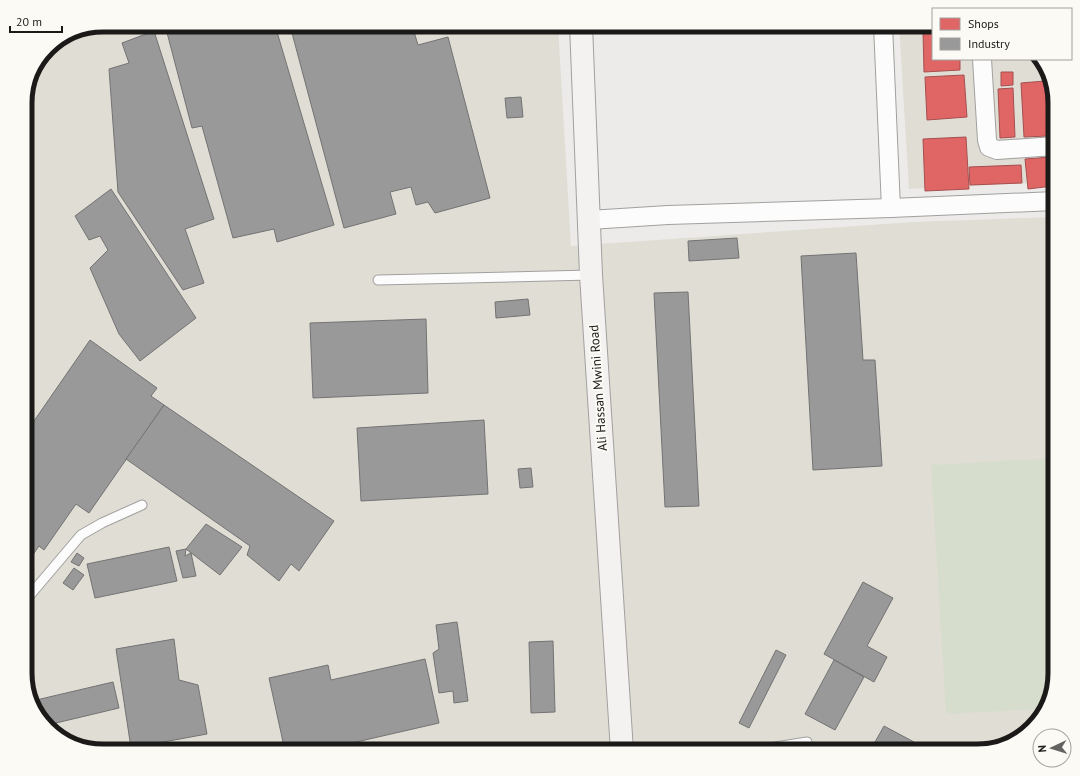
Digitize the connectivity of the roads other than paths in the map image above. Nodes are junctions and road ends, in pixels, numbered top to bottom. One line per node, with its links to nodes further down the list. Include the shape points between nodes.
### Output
1 (581, 32): 7 (main road, Ali Hassan Mwini Road)
2 (883, 32): 6 (street)
3 (982, 60): 4 (street, via 989,147 997,150)
4 (1048, 146)
5 (1048, 201): 6 (street)
6 (891, 208): 7 (street)
7 (589, 220): 8 (main road, Ali Hassan Mwini Road)
8 (591, 275): 9 (lane); 13 (main road, Ali Hassan Mwini Road)
9 (378, 280)
10 (142, 504): 11 (lane, via 81,535)
11 (32, 593)
12 (807, 742): 14 (lane)
13 (621, 744)
14 (794, 744)

